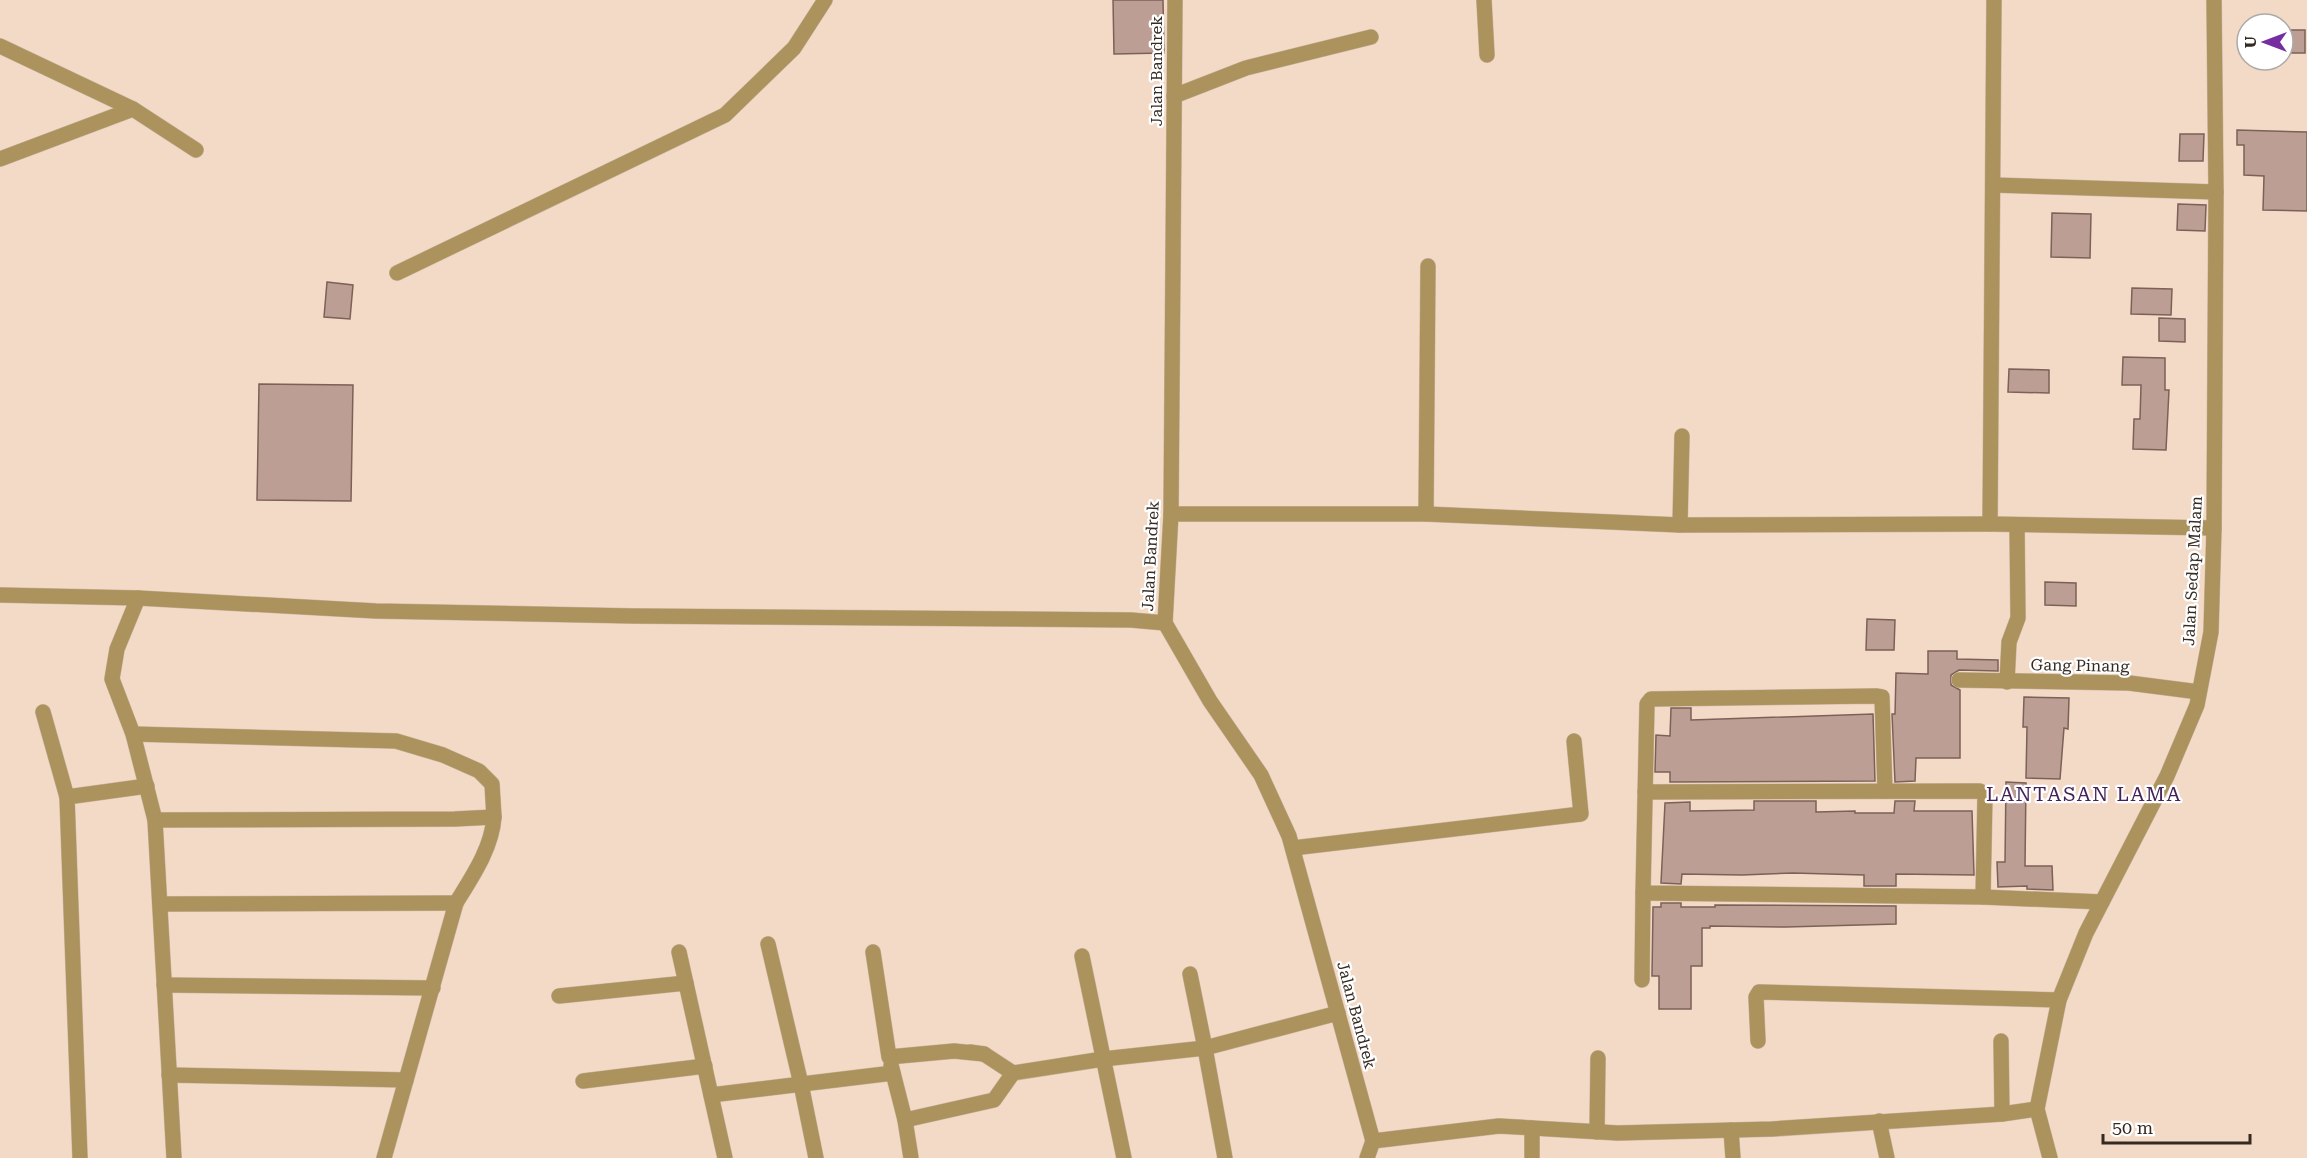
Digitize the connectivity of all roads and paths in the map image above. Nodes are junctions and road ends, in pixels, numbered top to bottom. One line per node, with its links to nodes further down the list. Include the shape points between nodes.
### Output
1 (825, 0): 16 (street, via 794,48 725,115)
2 (1174, 0): 9 (street, Jalan Bandrek)
3 (1484, 0): 8 (street)
4 (1994, 0): 13 (street)
5 (2214, 0): 14 (street, Jalan Sedap Malam)
6 (1371, 37): 9 (street, via 1246,68)
7 (0, 46): 10 (street)
8 (1487, 55)
9 (1174, 96): 18 (street, Jalan Bandrek)
10 (133, 109): 11 (street); 12 (street)
11 (196, 150)
12 (0, 159)
13 (1993, 185): 14 (street); 20 (street)
14 (2216, 192): 23 (street, Jalan Sedap Malam)
15 (1428, 266): 19 (street)
16 (397, 273)
17 (1682, 436): 21 (street)
18 (1171, 513): 19 (street); 26 (street, Jalan Bandrek)
19 (1426, 514): 21 (street)
20 (1990, 524): 21 (street); 22 (street)
21 (1680, 525)
22 (2018, 525): 23 (street); 28 (street, via 2018,618 2009,642)
23 (2214, 528): 29 (street, Jalan Sedap Malam, via 2211,632)
24 (0, 595): 25 (street)
25 (138, 598): 26 (street, via 376,611); 31 (street, via 117,649 112,679)
26 (1165, 623): 39 (street, Jalan Bandrek, via 1210,702 1261,775)
27 (1959, 680): 28 (street, Gang Pinang)
28 (2007, 682): 29 (street, Gang Pinang, via 2129,683)
29 (2199, 692): 42 (street, Jalan Sedap Malam, via 2167,776)
30 (43, 712): 36 (street)
31 (133, 734): 33 (street); 37 (street, via 396,741 479,771 492,784)
32 (1574, 741): 39 (street, via 1581,814)
33 (147, 786): 36 (street); 38 (street)
34 (1885, 791): 35 (street); 35 (street, via 1883,704 1882,697 1876,696 1651,699 1647,704); 41 (street, via 1973,790 1985,795)
35 (1645, 792): 40 (street)
36 (67, 797): 78 (street)
37 (494, 817): 38 (street); 43 (street, via 491,836)
38 (155, 820): 44 (street)
39 (1293, 848): 56 (street, Jalan Bandrek)
40 (1643, 893): 41 (street); 50 (street)
41 (1983, 897): 42 (street)
42 (2102, 902): 55 (street, Jalan Sedap Malam)
43 (456, 903): 44 (street); 53 (street)
44 (160, 904): 52 (street)
45 (768, 944): 68 (street)
46 (679, 952): 51 (street)
47 (873, 952): 62 (street)
48 (1082, 956): 61 (street)
49 (1190, 974): 59 (street)
50 (1642, 980)
51 (686, 983): 54 (street); 63 (street)
52 (164, 985): 53 (street); 65 (street)
53 (433, 988): 66 (street)
54 (559, 996)
55 (2059, 1000): 57 (street, via 1759,992); 70 (street, Jalan Sedap Malam)
56 (1338, 1013): 59 (street); 77 (street, Jalan Bandrek)
57 (1758, 1041)
58 (2001, 1041): 71 (street)
59 (1205, 1048): 61 (street); 85 (street)
60 (1598, 1058): 76 (street)
61 (1103, 1059): 64 (street); 84 (street)
62 (891, 1065): 64 (street, via 954,1051 977,1053); 68 (street); 72 (street)
63 (705, 1066): 67 (street); 69 (street)
64 (1012, 1072): 72 (street, via 994,1100)
65 (169, 1075): 66 (street); 79 (street)
66 (406, 1080): 80 (street)
67 (583, 1081)
68 (801, 1084): 69 (street); 82 (street)
69 (711, 1095): 81 (street)
70 (2037, 1109): 71 (street); 90 (street)
71 (2002, 1114): 73 (street)
72 (904, 1120): 83 (street)
73 (1879, 1121): 75 (street); 89 (street)
74 (1532, 1128): 76 (street); 77 (street, via 1499,1126); 87 (street)
75 (1731, 1130): 76 (street); 88 (street)
76 (1598, 1132)
77 (1373, 1140): 86 (street)
78 (80, 1158)
79 (174, 1158)
80 (384, 1158)
81 (725, 1158)
82 (816, 1158)
83 (910, 1158)
84 (1124, 1158)
85 (1225, 1158)
86 (1367, 1158)
87 (1532, 1158)
88 (1733, 1158)
89 (1887, 1158)
90 (2050, 1158)

